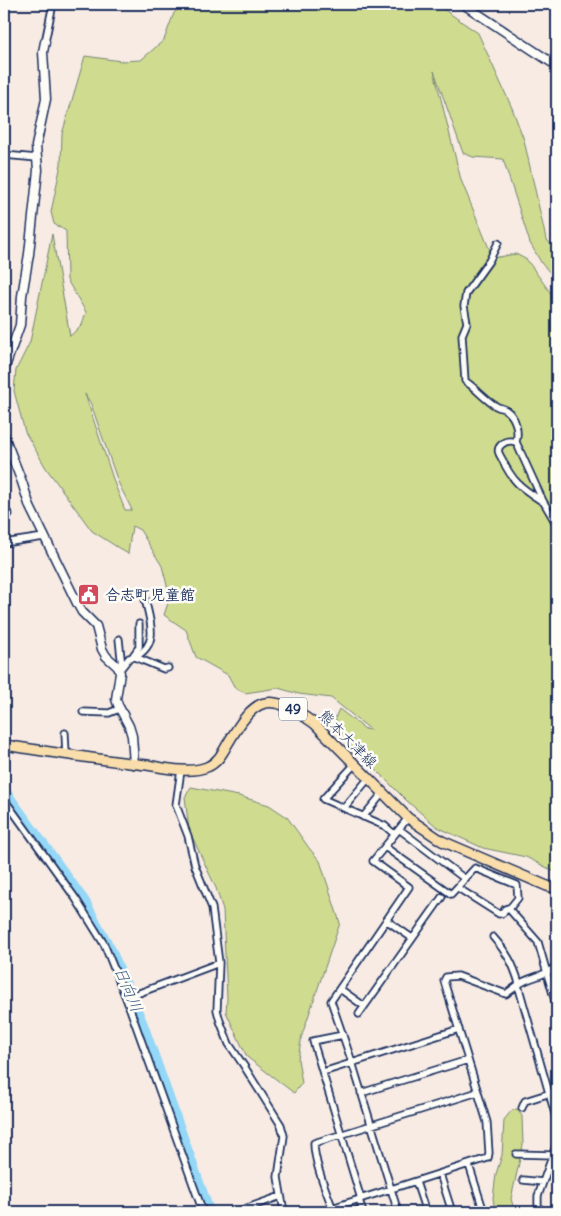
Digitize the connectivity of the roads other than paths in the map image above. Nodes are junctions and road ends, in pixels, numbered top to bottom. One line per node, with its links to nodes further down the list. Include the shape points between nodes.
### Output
1 (53, 4): 3 (street)
2 (463, 4): 4 (street)
3 (45, 42): 6 (street, via 46,99 36,146)
4 (557, 66)
5 (4, 155): 6 (street)
6 (37, 158): 8 (street, via 20,325)
7 (498, 243): 10 (street, via 466,293 466,323 462,334 465,381 514,417)
8 (4, 370)
9 (4, 436): 13 (street)
10 (516, 442): 11 (street); 11 (street, via 502,444 498,452 510,476)
11 (544, 502): 12 (street)
12 (557, 525)
13 (44, 537): 14 (street); 19 (street, via 79,608 96,626 106,656)
14 (4, 543)
15 (144, 599): 18 (street, via 150,621 150,640 146,650)
16 (139, 624): 18 (street, via 139,646)
17 (119, 638): 19 (street)
18 (134, 657): 19 (street); 20 (street)
19 (121, 668): 21 (street, via 116,699)
20 (168, 668)
21 (119, 709): 22 (street, via 109,713); 26 (street, via 132,736)
22 (82, 712)
23 (65, 733): 25 (street)
24 (4, 745): 25 (main road, 熊本大津線 / 49)
25 (66, 754): 26 (main road, 熊本大津線 / 49)
26 (134, 764): 28 (main road, 熊本大津線 / 49)
27 (354, 764): 28 (main road, 熊本大津線 / 49, via 309,720 280,703 270,703 252,709 245,716 213,764 199,770); 29 (main road, 熊本大津線 / 49); 32 (street, via 323,799)
28 (180, 770): 45 (street, via 176,805 212,908)
29 (368, 779): 30 (main road, 熊本大津線 / 49); 32 (street)
30 (382, 794): 33 (street); 34 (main road, 熊本大津線 / 49)
31 (4, 799): 50 (street, via 76,898 104,944)
32 (344, 808): 33 (street)
33 (363, 817): 35 (street)
34 (408, 818): 35 (street); 39 (main road, 熊本大津線 / 49, via 450,845)
35 (396, 831): 36 (street); 37 (street)
36 (385, 846): 38 (street, via 450,894); 42 (street, via 373,861 409,887)
37 (465, 879): 38 (street); 41 (street, via 475,868 517,885 518,898)
38 (458, 888): 41 (street, via 499,914)
39 (557, 888)
40 (442, 897): 44 (street)
41 (509, 909): 47 (street, via 538,942)
42 (386, 920): 44 (street); 49 (street)
43 (493, 937): 48 (street, via 514,965)
44 (412, 938): 51 (street)
45 (219, 963): 50 (street); 76 (street, via 217,1010 223,1032 281,1125 284,1136 278,1177)
46 (557, 964): 47 (street)
47 (546, 972): 48 (street); 52 (street)
48 (519, 984): 54 (street, via 506,994 458,976 446,977 444,981); 62 (street)
49 (340, 989): 51 (street); 55 (street, via 331,1001)
50 (126, 998): 79 (street)
51 (364, 1006): 53 (street)
52 (557, 1008)
53 (359, 1014)
54 (459, 1029): 56 (street); 57 (street)
55 (343, 1035): 57 (street); 58 (street, via 313,1041)
56 (468, 1060): 60 (street); 61 (street)
57 (352, 1062): 58 (street); 61 (street)
58 (323, 1072): 66 (street)
59 (557, 1091): 62 (street)
60 (478, 1092): 65 (street); 70 (street, via 487,1122 490,1153 488,1158)
61 (361, 1093): 65 (street)
62 (550, 1093): 63 (street, via 525,1100); 64 (street)
63 (522, 1108)
64 (557, 1121)
65 (371, 1125): 66 (street); 75 (street)
66 (342, 1134): 77 (street); 78 (street, via 314,1143)
67 (557, 1143): 69 (street)
68 (516, 1154): 69 (street)
69 (553, 1155): 74 (street)
70 (469, 1165): 71 (street); 87 (street)
71 (440, 1174): 73 (street); 86 (street)
72 (523, 1180): 74 (street)
73 (416, 1182): 75 (street); 85 (street)
74 (543, 1182): 88 (street, via 538,1196)
75 (392, 1189): 77 (street); 84 (street)
76 (281, 1196): 80 (street); 81 (street)
77 (360, 1199): 78 (street); 83 (street)
78 (333, 1210): 82 (street)
79 (203, 1212)
80 (236, 1212)
81 (284, 1212)
82 (318, 1212)
83 (363, 1212)
84 (398, 1212)
85 (426, 1212)
86 (452, 1212)
87 (484, 1212)
88 (538, 1212)

